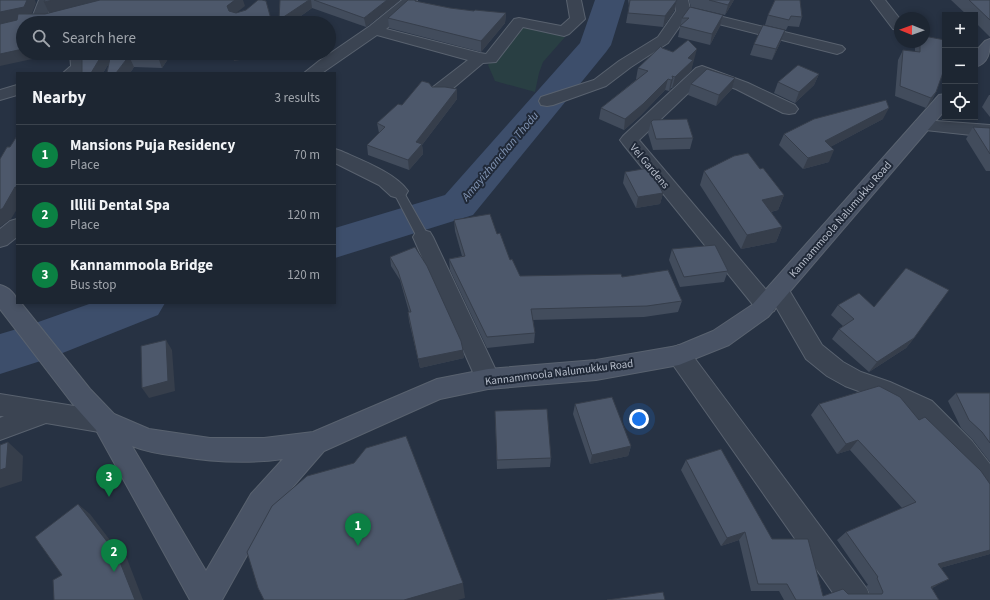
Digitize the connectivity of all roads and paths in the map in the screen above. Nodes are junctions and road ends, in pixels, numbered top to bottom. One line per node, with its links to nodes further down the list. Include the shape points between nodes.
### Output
1 (46, 0): 6 (street)
2 (410, 0): 8 (street)
3 (574, 0): 12 (street, via 578,19 564,31 519,22 490,59)
4 (878, 0): 7 (street)
5 (682, 6): 10 (street); 21 (street, via 663,40 600,83)
6 (37, 16)
7 (894, 21)
8 (374, 30): 11 (street); 12 (street)
9 (990, 44): 13 (main road)
10 (837, 48)
11 (336, 56)
12 (480, 58): 19 (street)
13 (978, 58)
14 (78, 60): 16 (street, via 79,68)
15 (331, 60): 17 (street)
16 (73, 72)
17 (313, 72)
18 (16, 90): 20 (street)
19 (439, 91)
20 (0, 95)
21 (547, 102)
22 (942, 102): 24 (main road, Kannammoola Nalumukku Road)
23 (789, 109): 34 (street, Vel Gardens, via 702,70 629,140)
24 (922, 125): 25 (street); 34 (main road, Kannammoola Nalumukku Road)
25 (990, 131)
26 (336, 156): 27 (street, via 386,181)
27 (398, 191): 29 (lane)
28 (16, 227): 30 (street)
29 (423, 237): 36 (street)
30 (0, 240)
31 (16, 243): 32 (street)
32 (0, 251)
33 (0, 293): 39 (main road, via 81,396)
34 (772, 298): 35 (main road, Kannammoola Nalumukku Road, via 760,311 721,338); 42 (street, via 814,352 835,369 853,380 881,389 923,409 963,449)
35 (680, 355): 36 (main road, Kannammoola Nalumukku Road, via 596,370); 44 (street)
36 (488, 380): 41 (main road, Kannammoola Nalumukku Road, via 437,389)
37 (0, 405): 38 (street)
38 (47, 412): 39 (street); 40 (street)
39 (105, 422): 41 (main road, via 147,440 210,450 264,450); 43 (main road)
40 (0, 429)
41 (315, 443): 43 (main road, Kannammoola Nalumukku Road, via 261,503)
42 (990, 486)
43 (206, 600)
44 (856, 600)

